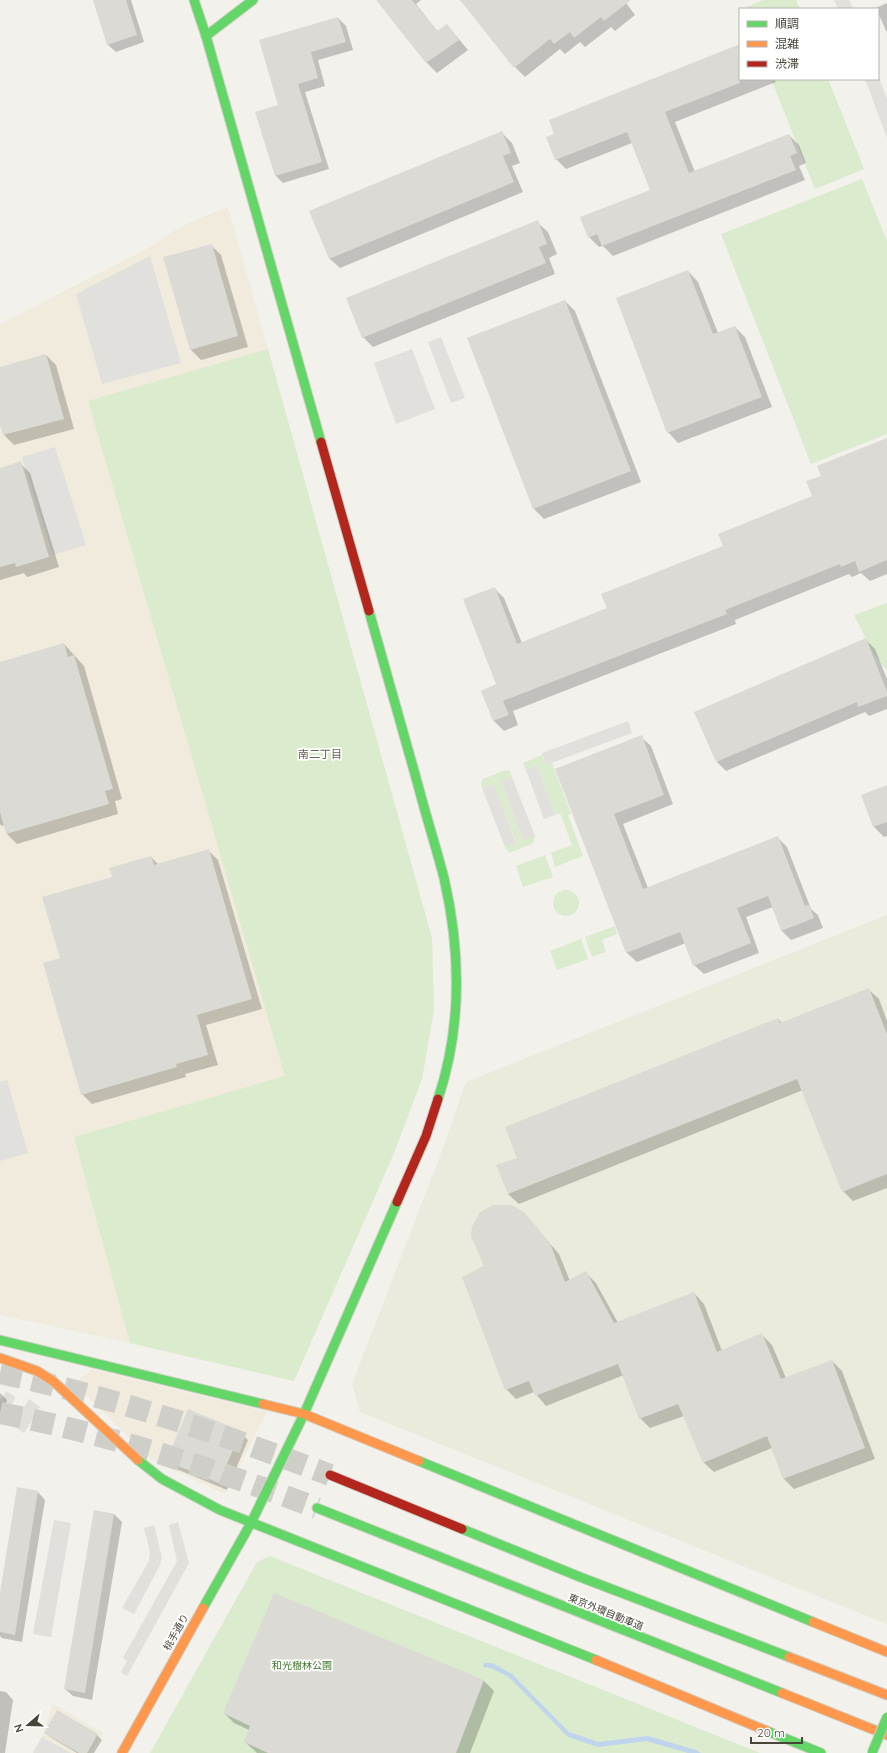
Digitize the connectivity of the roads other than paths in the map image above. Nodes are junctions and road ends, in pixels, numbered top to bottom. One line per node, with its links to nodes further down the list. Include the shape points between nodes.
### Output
1 (194, 0): 3 (main road, 桃手通り)
2 (253, 0): 3 (main road)
3 (206, 36): 6 (main road, 桃手通り, via 444,879 453,930 457,979 454,1028 445,1078 426,1136)
4 (0, 1340): 6 (main road)
5 (0, 1358): 9 (main road, via 37,1371 53,1382 140,1462 162,1478 220,1510)
6 (304, 1414): 9 (main road, 桃手通り); 10 (main road)
7 (330, 1475): 11 (main road, via 580,1577)
8 (317, 1508): 13 (main road, 東京外環自動車道)
9 (251, 1523): 14 (main road, 桃手通り); 15 (main road, via 581,1654)
10 (887, 1652)
11 (887, 1695)
12 (887, 1717): 16 (main road, bridge)
13 (887, 1735)
14 (122, 1753)
15 (821, 1753)
16 (872, 1753)

